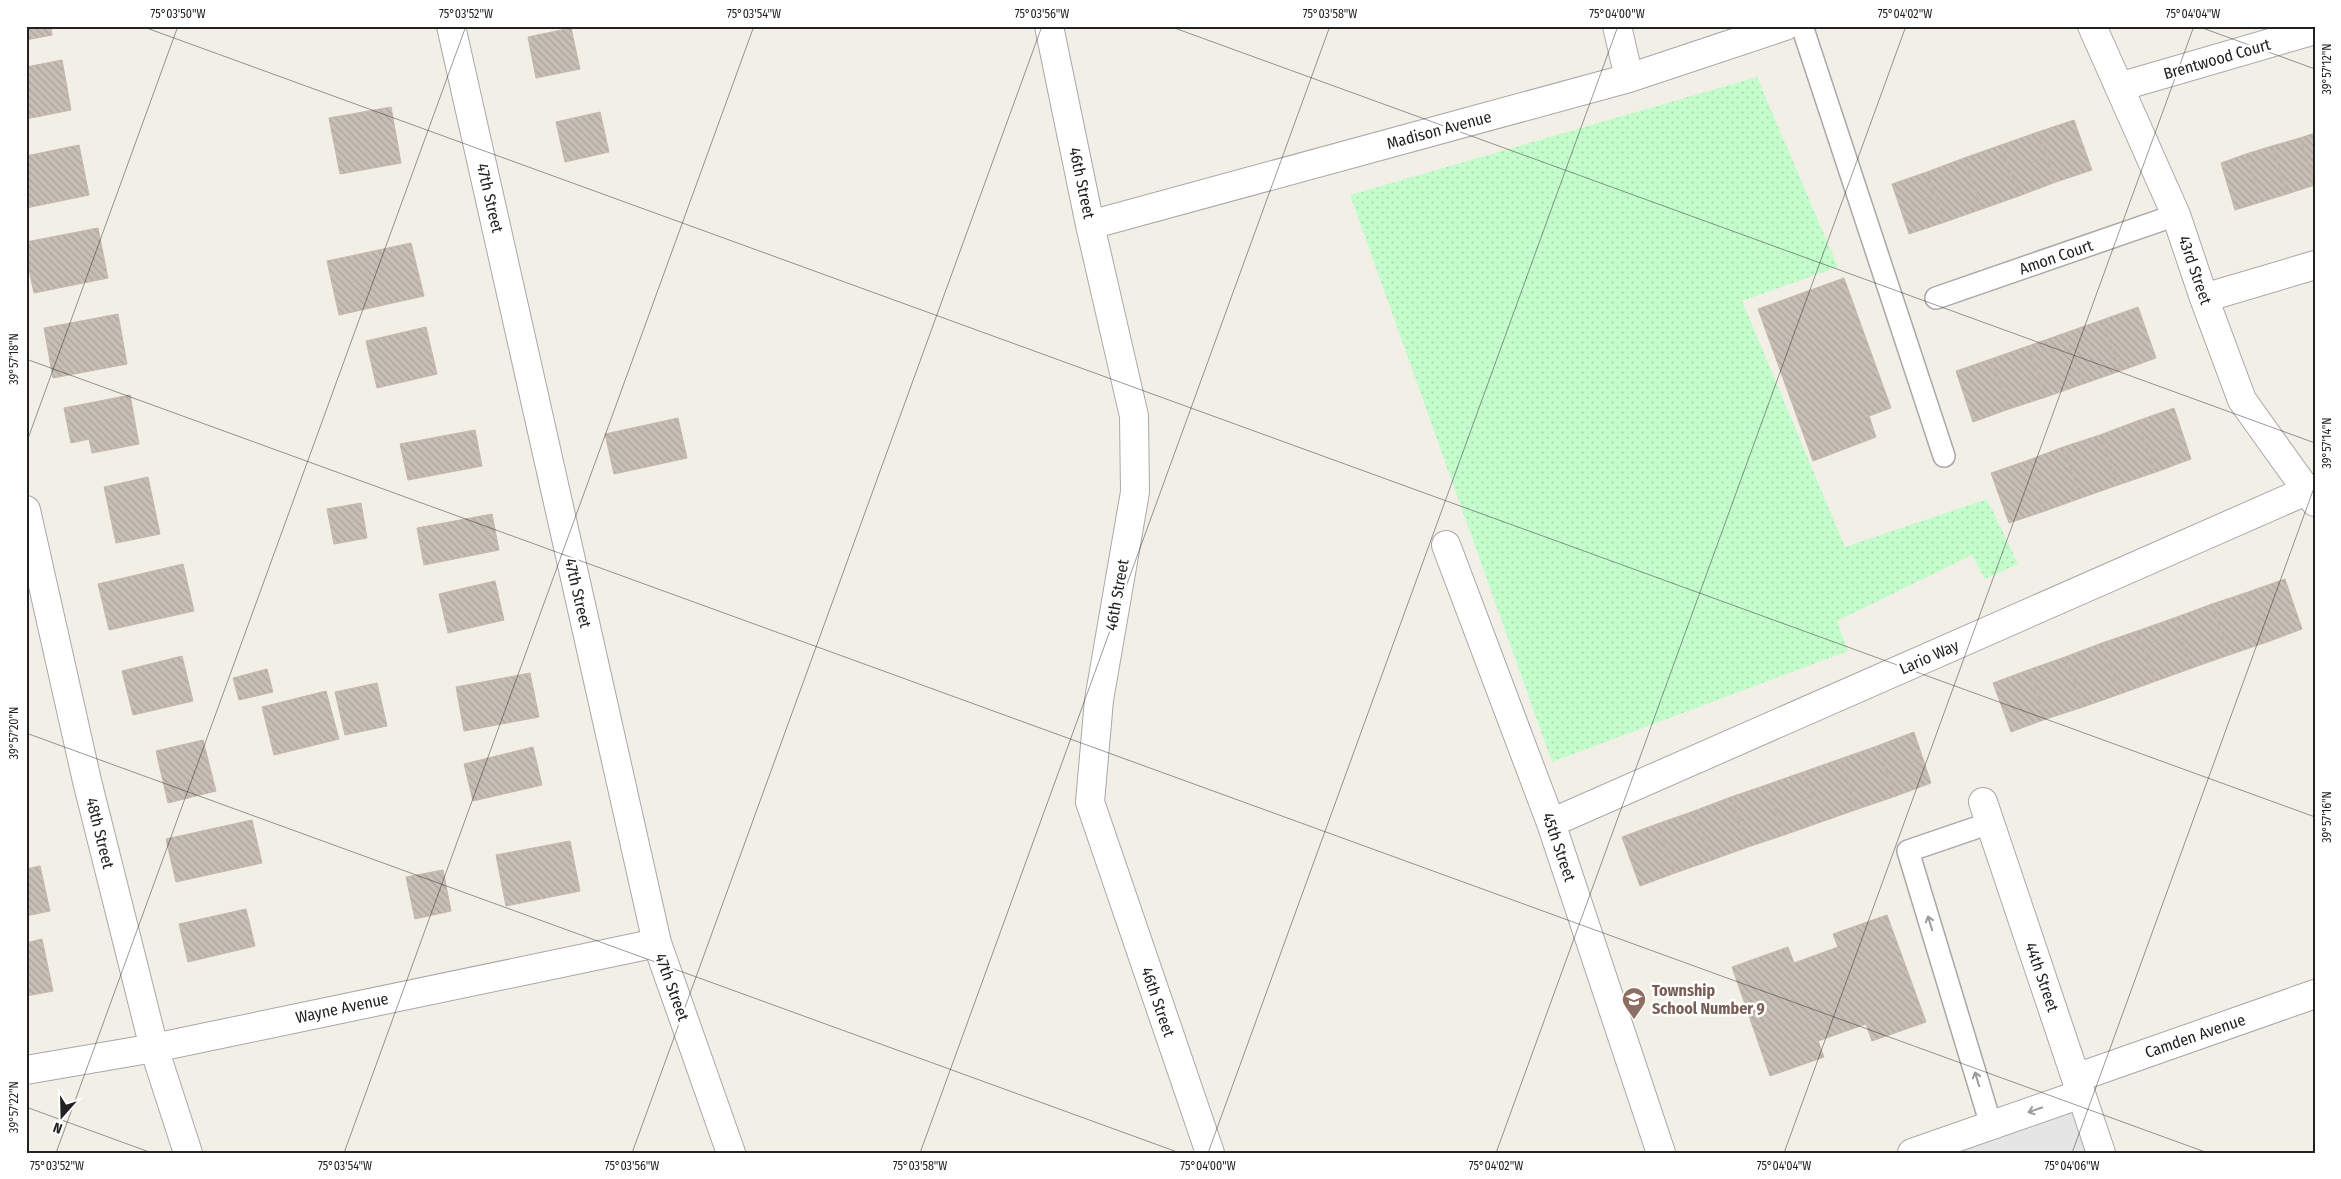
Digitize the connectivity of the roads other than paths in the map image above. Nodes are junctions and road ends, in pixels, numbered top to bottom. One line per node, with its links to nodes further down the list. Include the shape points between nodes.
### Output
1 (451, 26): 21 (street, 47th Street)
2 (1049, 26): 11 (street, 46th Street)
3 (1616, 26): 8 (street)
4 (1785, 26): 8 (street, Madison Avenue)
5 (1802, 26): 15 (lane)
6 (2092, 26): 9 (street, 43rd Street)
7 (2315, 30): 9 (street, Brentwood Court)
8 (1629, 78): 11 (street, Madison Avenue)
9 (2119, 87): 10 (street, 43rd Street)
10 (2176, 215): 13 (lane, Amon Court); 14 (street, 43rd Street)
11 (1090, 225): 29 (street, 46th Street, via 1134,416 1135,492 1099,700 1090,802)
12 (2315, 265): 14 (street)
13 (1936, 298)
14 (2204, 298): 16 (street, 43rd Street, via 2242,400)
15 (1944, 456)
16 (2310, 497): 20 (street, Lario Way)
17 (26, 510): 23 (street, 48th Street, via 87,781)
18 (1446, 545): 20 (street, 45th Street)
19 (1987, 812): 25 (street, 44th Street); 26 (lane, one-way to 19, via 1908,851)
20 (1551, 824): 30 (street, 45th Street)
21 (657, 943): 23 (street, Wayne Avenue); 28 (street, 47th Street)
22 (2315, 994): 25 (street, Camden Avenue)
23 (154, 1048): 24 (street, Wayne Avenue); 27 (street, 48th Street)
24 (26, 1070)
25 (2078, 1086): 26 (street, Camden Avenue, one-way to 26); 32 (street, 44th Street)
26 (1991, 1126): 31 (street, Camden Avenue)
27 (188, 1153)
28 (731, 1153)
29 (1210, 1153)
30 (1661, 1153)
31 (1912, 1153)
32 (2102, 1153)

